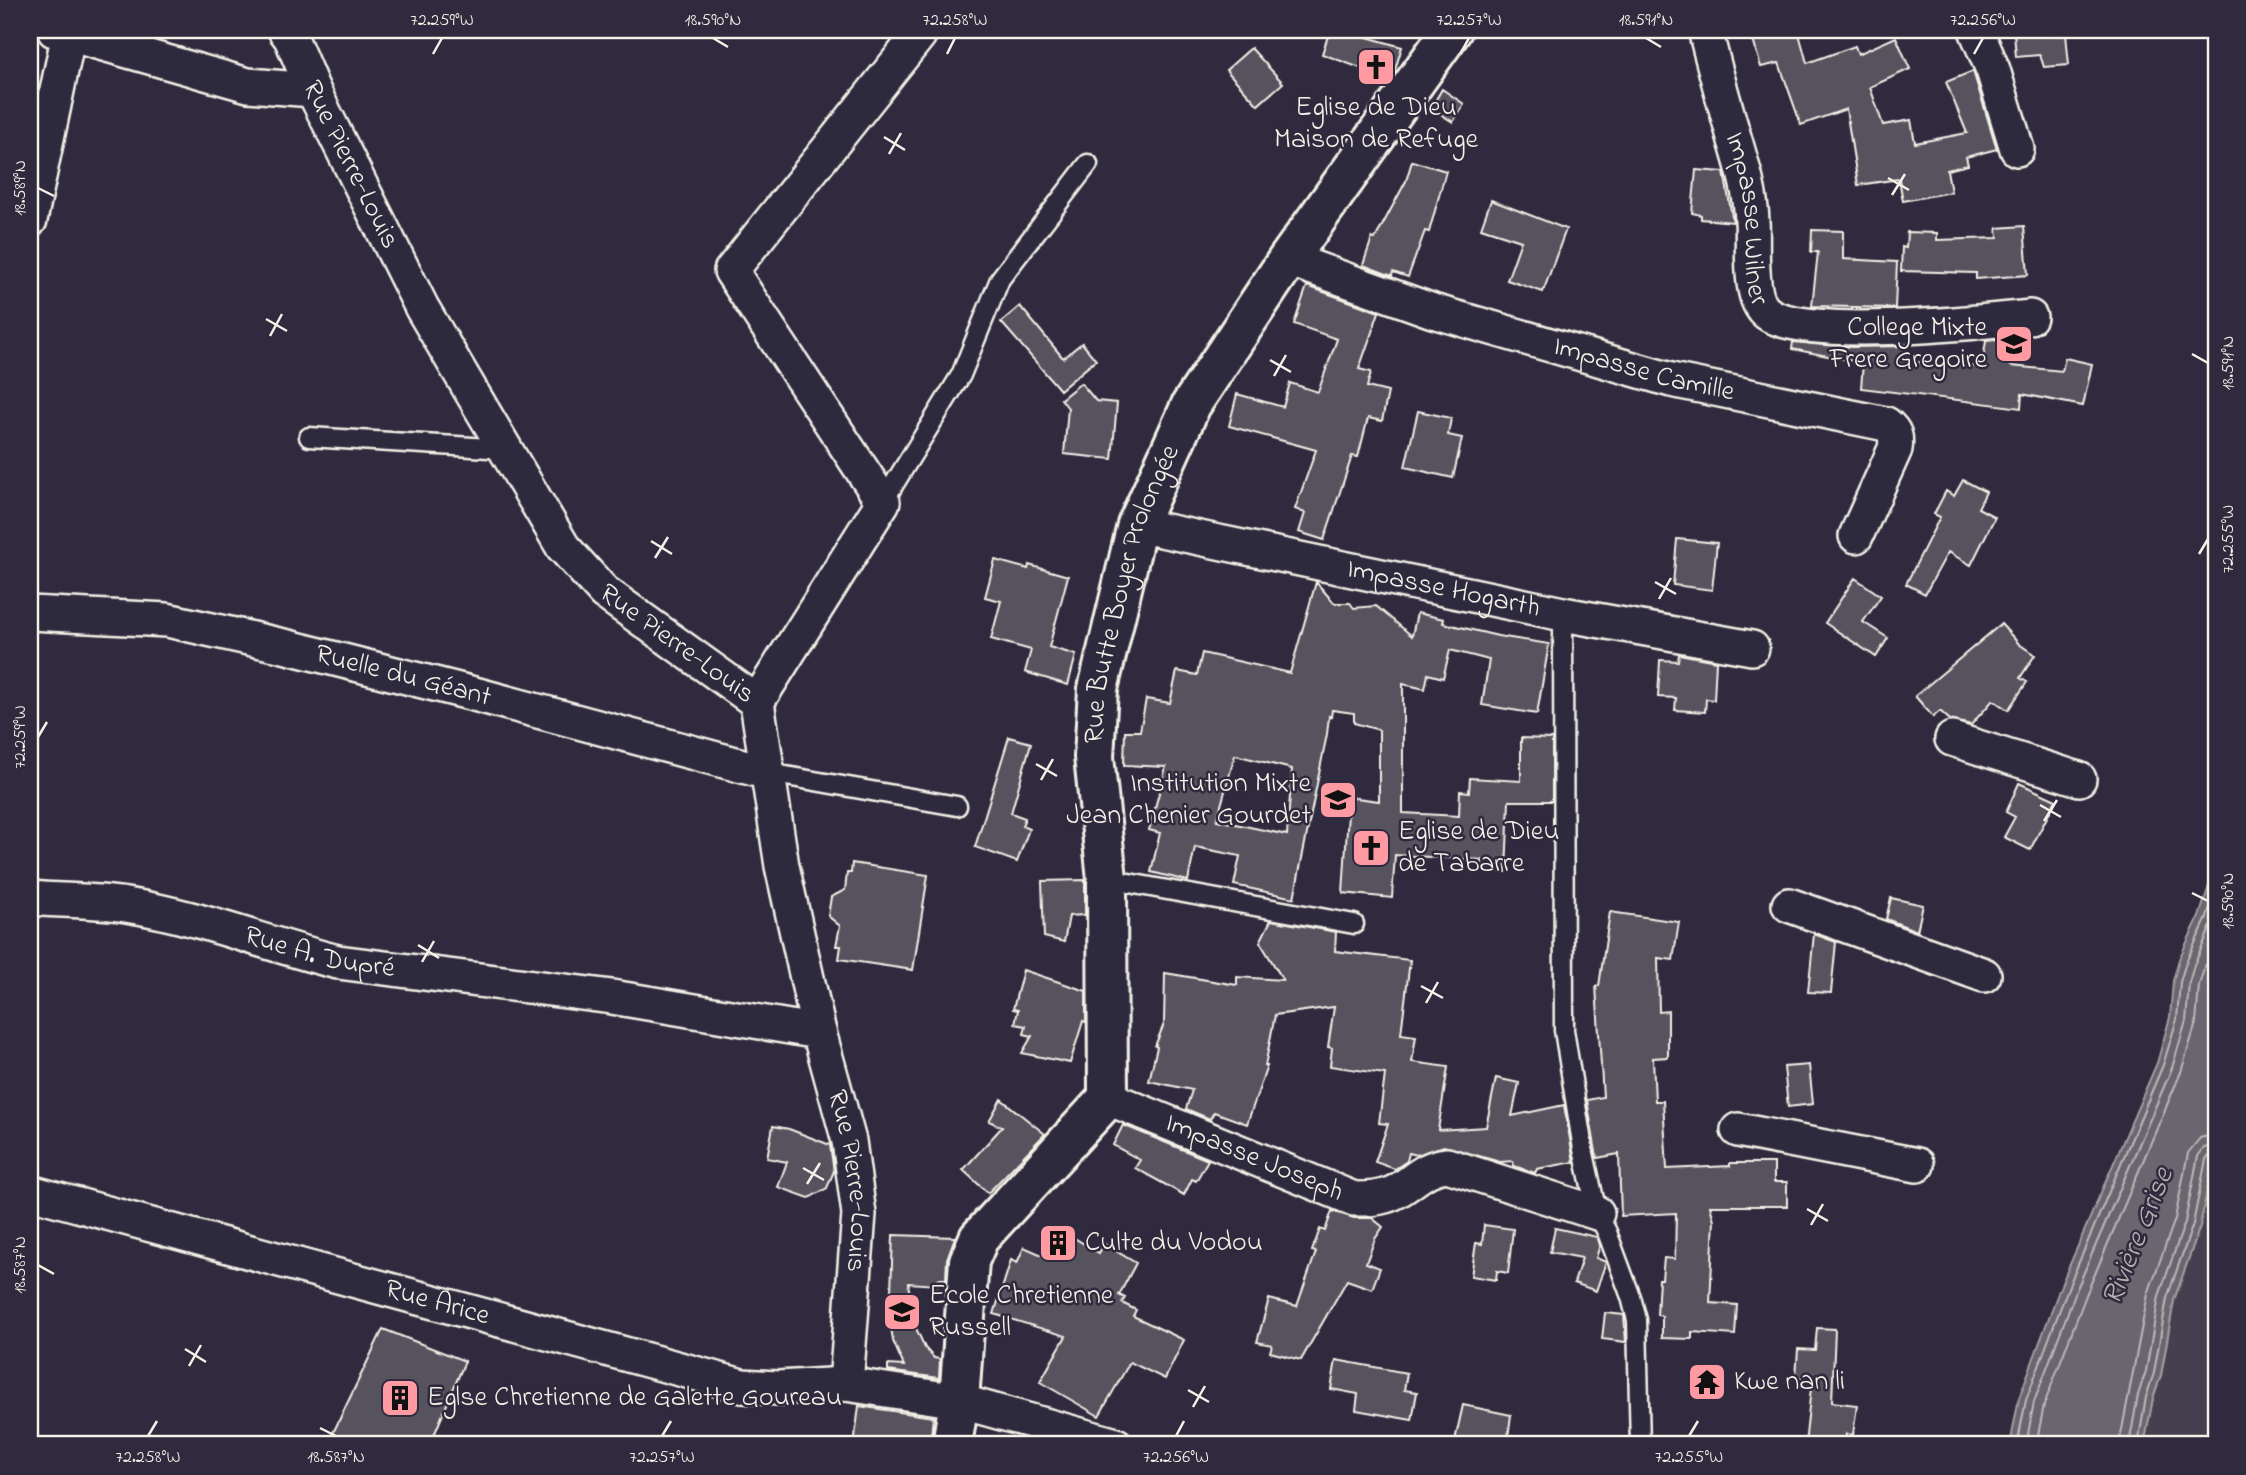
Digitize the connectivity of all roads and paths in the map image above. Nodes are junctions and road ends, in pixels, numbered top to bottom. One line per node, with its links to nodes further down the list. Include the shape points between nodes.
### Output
1 (1452, 30): 11 (street, Rue Butte Boyer Prolongée)
2 (1705, 30): 12 (street, Impasse Wilner, via 1745,175 1753,270 1759,304 1767,313 1784,321 1849,328)
3 (1976, 30): 8 (street)
4 (61, 31): 7 (street, via 248,85); 10 (street)
5 (290, 32): 7 (street, Rue Pierre-Louis)
6 (919, 35): 15 (street, via 731,271)
7 (313, 90): 14 (street, Rue Pierre-Louis, via 422,308)
8 (2017, 149)
9 (1088, 164): 15 (lane, via 1000,279 961,374)
10 (30, 219)
11 (1288, 259): 16 (street, Rue Butte Boyer Prolongée, via 1191,405); 17 (street, Impasse Camille, via 1433,311 1671,380 1885,424 1897,439 1895,449)
12 (2030, 317)
13 (309, 437): 14 (lane)
14 (505, 449): 21 (street, Rue Pierre-Louis, via 563,547 604,592)
15 (883, 502): 21 (street)
16 (1138, 525): 19 (street, Impasse Hogarth); 26 (street, Rue Butte Boyer Prolongée, via 1098,689 1094,757)
17 (1856, 536)
18 (30, 613): 23 (street, Ruelle du Géant, via 167,620 478,695)
19 (1563, 614): 20 (street, Impasse Hogarth); 36 (lane, via 1564,1030)
20 (1752, 648)
21 (757, 702): 23 (street, Rue Pierre-Louis)
22 (1952, 739): 24 (street)
23 (769, 774): 25 (lane); 31 (street, Rue Pierre-Louis, via 782,866)
24 (2079, 779)
25 (957, 806)
26 (1107, 879): 29 (lane); 32 (street, Rue Butte Boyer Prolongée)
27 (30, 898): 31 (street, Rue A. Dupré, via 136,907 181,916 338,962 612,997)
28 (1789, 905): 30 (street)
29 (1354, 924)
30 (1984, 975)
31 (819, 1032): 37 (street, Rue Pierre-Louis, via 849,1141 859,1214)
32 (1108, 1098): 36 (street, Impasse Joseph, via 1354,1199 1393,1193 1426,1170 1447,1166); 38 (street, via 974,1248)
33 (1738, 1130): 34 (street)
34 (1917, 1165)
35 (30, 1192): 37 (street, Rue Arice, via 742,1386)
36 (1597, 1213): 41 (lane, via 1637,1320)
37 (846, 1384): 38 (street)
38 (959, 1401): 39 (street); 40 (street)
39 (952, 1445)
40 (1116, 1445)
41 (1640, 1445)

